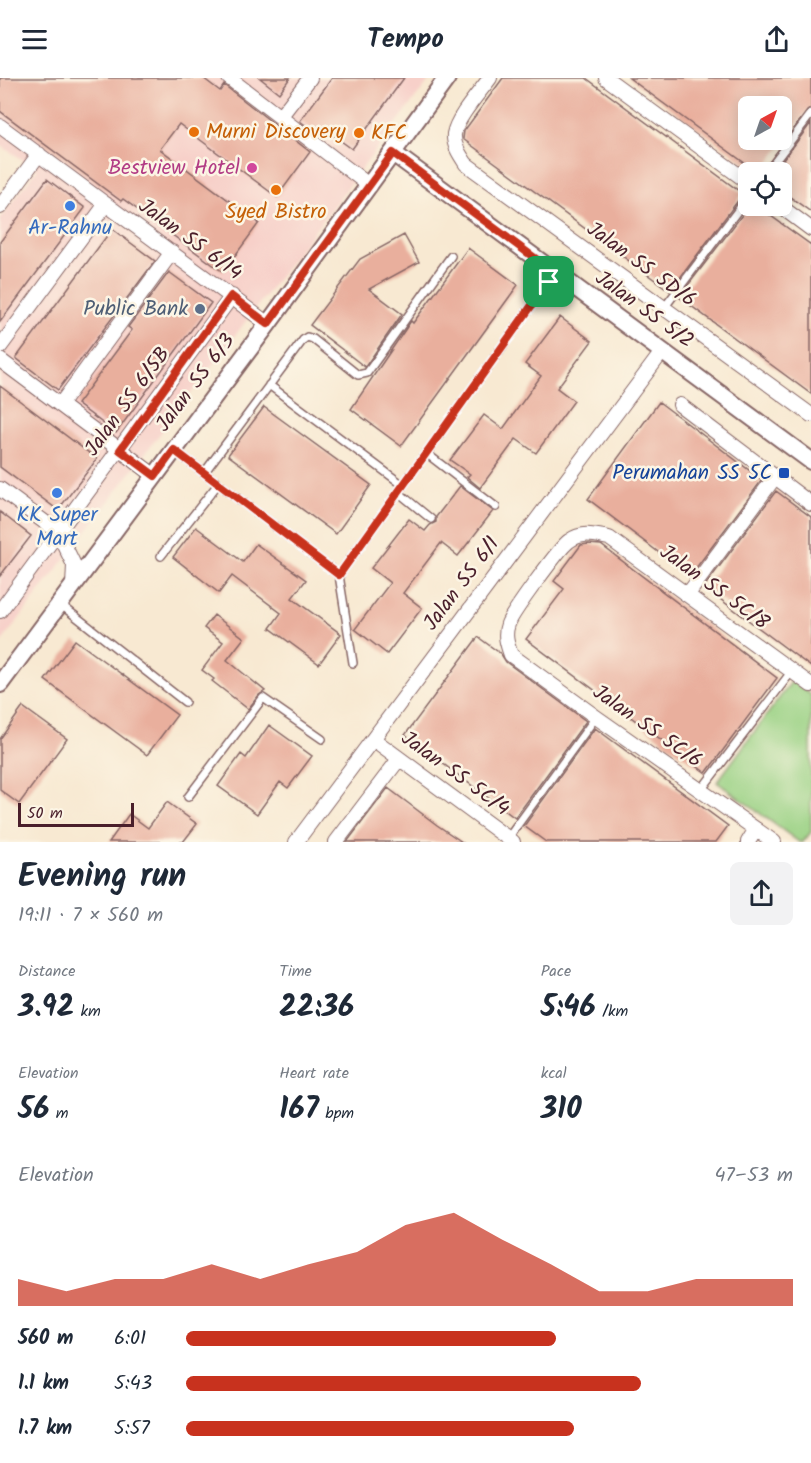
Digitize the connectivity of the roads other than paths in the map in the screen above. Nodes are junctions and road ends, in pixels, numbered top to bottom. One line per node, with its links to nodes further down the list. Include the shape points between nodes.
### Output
1 (228, 78): 7 (street)
2 (310, 78): 7 (street)
3 (447, 78): 9 (street, Jalan SS 6/3)
4 (490, 78): 23 (street, Jalan SS 5D/6, via 454,134 466,164)
5 (606, 78): 12 (street)
6 (811, 114): 11 (lane)
7 (280, 117): 13 (street)
8 (0, 126): 10 (street, Jalan SS 6/14)
9 (393, 153): 13 (street, Jalan SS 6/3); 21 (street, Jalan SS 5/2)
10 (39, 154): 14 (street, Jalan SS 6/14); 15 (street)
11 (775, 162)
12 (738, 175)
13 (370, 186): 24 (street, Jalan SS 6/3)
14 (106, 204): 19 (street, Jalan SS 6/14); 25 (street)
15 (0, 207)
16 (738, 210): 23 (lane)
17 (792, 215): 18 (street)
18 (811, 229)
19 (172, 252): 22 (street, Jalan SS 6/14); 29 (street)
20 (451, 256): 28 (lane, via 367,373 358,375 307,337)
21 (555, 273): 26 (street, Jalan SS 5/2); 34 (lane)
22 (231, 296): 24 (street, Jalan SS 6/14); 32 (street, Jalan SS 6/5B)
23 (664, 308): 31 (street, Jalan SS 5D/6)
24 (268, 324): 33 (street, Jalan SS 6/3)
25 (0, 346)
26 (662, 352): 35 (street, Jalan SS 5/2); 61 (street, Jalan SS 6/1)
27 (0, 360): 29 (street)
28 (269, 385): 36 (lane); 40 (lane)
29 (60, 405): 32 (street)
30 (680, 405): 38 (street)
31 (811, 415)
32 (120, 450): 37 (street); 46 (street, Jalan SS 6/5B)
33 (174, 450): 36 (lane); 37 (street, Jalan SS 6/3)
34 (426, 453): 40 (lane); 44 (lane)
35 (811, 461)
36 (204, 473): 39 (lane)
37 (155, 476): 49 (street, Jalan SS 6/3)
38 (775, 477): 43 (street); 50 (street)
39 (218, 484): 47 (lane); 48 (lane)
40 (403, 485): 42 (lane)
41 (0, 489): 46 (street)
42 (398, 492): 45 (lane); 48 (lane)
43 (811, 504)
44 (496, 507)
45 (431, 519)
46 (58, 532): 49 (street, via 74,565); 52 (street, Jalan SS 6/5B)
47 (161, 556)
48 (339, 575): 54 (lane)
49 (73, 586): 51 (street, Jalan SS 6/3)
50 (688, 594): 53 (street, Jalan SS 5C/8, via 609,538 588,533 569,541 538,580 508,623); 55 (street, Jalan SS 5C/8)
51 (60, 604): 56 (street, Jalan SS 6/3); 58 (lane)
52 (0, 611)
53 (505, 640): 59 (street, Jalan SS 5C/6, via 511,655)
54 (353, 663)
55 (792, 671): 57 (street, Jalan SS 5C/8); 63 (lane)
56 (0, 684)
57 (811, 685)
58 (185, 702)
59 (596, 717): 63 (street, Jalan SS 5C/6); 66 (lane)
60 (322, 739): 64 (lane, via 263,698)
61 (372, 739): 62 (street, Jalan SS 5C/4); 67 (street, Jalan SS 6/1)
62 (399, 759): 66 (street, Jalan SS 5C/4); 68 (street)
63 (701, 790): 65 (street, Jalan SS 5C/6)
64 (188, 797)
65 (756, 829): 69 (street); 70 (street, Jalan SS 5C/6)
66 (511, 840)
67 (296, 842)
68 (336, 842)
69 (747, 842)
70 (774, 842)

